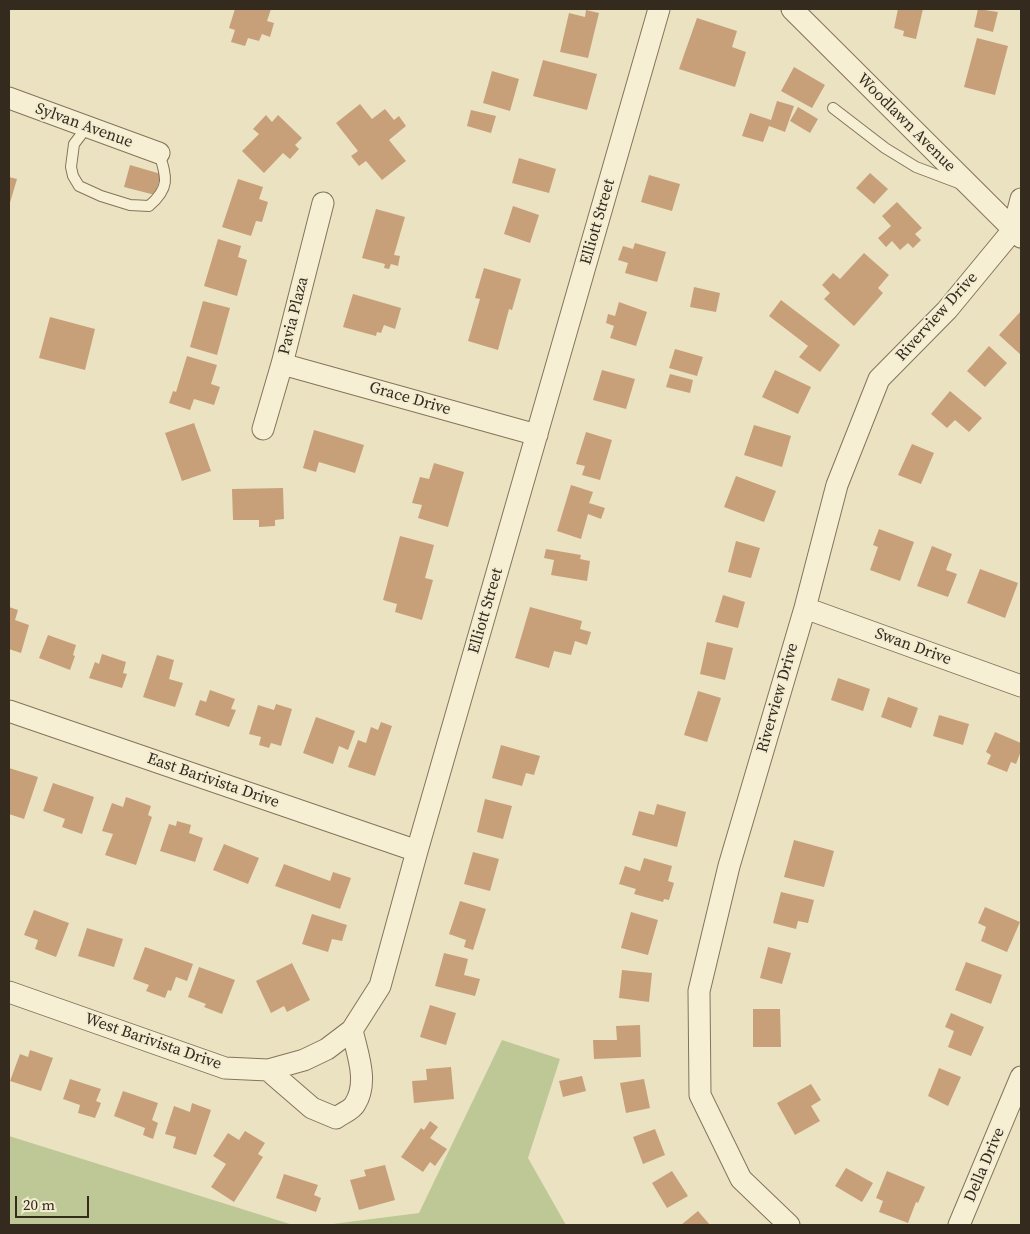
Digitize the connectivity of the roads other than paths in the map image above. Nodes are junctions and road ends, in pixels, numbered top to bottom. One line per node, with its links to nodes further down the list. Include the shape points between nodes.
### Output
1 (659, 9): 13 (street, Elliott Street)
2 (792, 9): 7 (street, Woodlawn Avenue)
3 (9, 98): 5 (street, Sylvan Avenue)
4 (833, 108): 7 (lane, via 884,148 916,167)
5 (87, 127): 6 (street, Sylvan Avenue); 6 (lane, via 74,144 71,167 79,186 101,196 130,205 149,206 160,197 165,184)
6 (159, 153)
7 (971, 188): 10 (street, Woodlawn Avenue)
8 (1021, 199): 10 (street, Riverview Drive)
9 (323, 204): 11 (street, Pavia Plaza)
10 (1017, 233): 14 (street, Riverview Drive, via 880,379 837,485)
11 (282, 364): 12 (street, Pavia Plaza); 13 (street, Grace Drive)
12 (263, 429)
13 (537, 435): 17 (street, Elliott Street)
14 (805, 608): 15 (street, Swan Drive); 22 (street, Riverview Drive, via 729,866 699,991 700,1095 741,1180)
15 (1021, 686)
16 (9, 711): 17 (street, East Barivista Drive)
17 (416, 851): 19 (street, Elliott Street, via 380,986)
18 (9, 992): 20 (street, West Barivista Drive, via 225,1068)
19 (352, 1030): 20 (street, West Barivista Drive, via 327,1049 304,1060); 20 (street, via 362,1075 360,1091 354,1106 336,1118 312,1108)
20 (268, 1070)
21 (1021, 1077): 23 (street, Della Drive)
22 (789, 1225)
23 (960, 1225)

